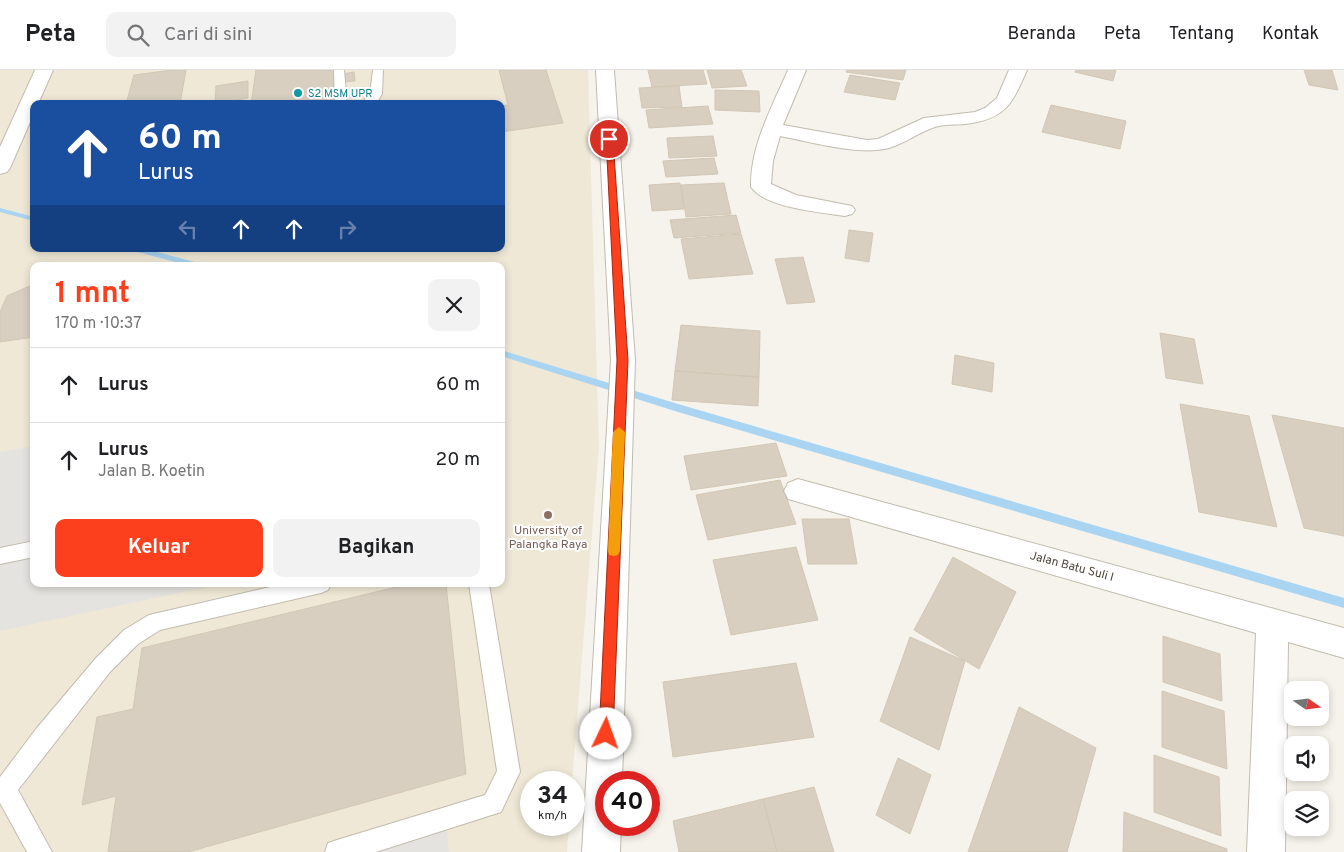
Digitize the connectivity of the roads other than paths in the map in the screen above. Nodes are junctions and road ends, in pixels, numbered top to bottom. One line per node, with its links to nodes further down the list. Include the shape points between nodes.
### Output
1 (44, 70): 7 (street)
2 (339, 70): 8 (lane)
3 (378, 70): 9 (lane, via 376,96)
4 (605, 70): 25 (street, via 623,360)
5 (797, 70): 11 (street)
6 (1018, 70): 11 (street, via 1007,96 986,114 930,123 878,146)
7 (31, 100)
8 (341, 100)
9 (373, 100)
10 (30, 101): 12 (street)
11 (772, 129): 13 (street, via 759,178 761,186 772,195)
12 (0, 168)
13 (845, 210)
14 (798, 491): 20 (street, Jalan Batu Suli I)
15 (30, 550): 16 (lane)
16 (0, 556)
17 (294, 587): 19 (lane)
18 (479, 587): 24 (lane, via 509,772 493,804)
19 (258, 591): 22 (lane, via 156,622 131,636 97,672)
20 (1272, 622): 21 (street, Jalan Batu Suli I); 26 (street)
21 (1344, 643)
22 (2, 789): 23 (lane)
23 (40, 852)
24 (337, 852)
25 (601, 852)
26 (1266, 852)

